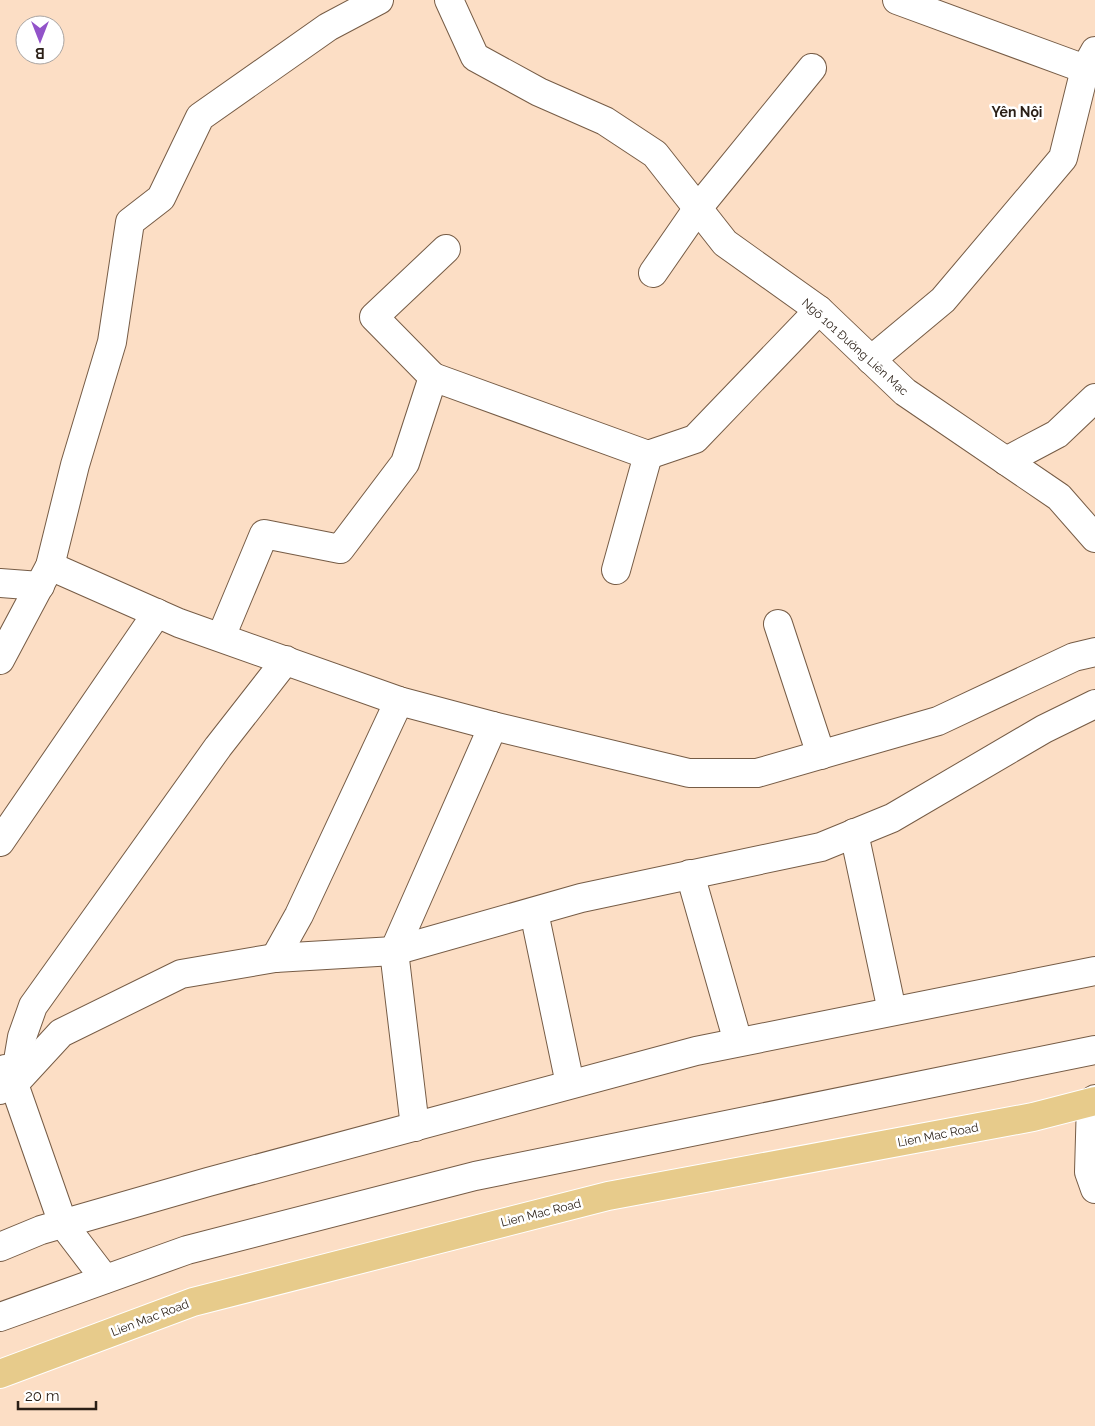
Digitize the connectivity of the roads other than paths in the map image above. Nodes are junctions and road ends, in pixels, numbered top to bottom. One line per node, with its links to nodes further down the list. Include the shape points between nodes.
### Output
1 (380, 0): 17 (street, via 328,27 200,117 160,198 130,222 112,342)
2 (449, 0): 6 (street, Ngõ 101 Đường Liên Mạc, via 475,57 539,92 605,121 655,154)
3 (897, 0): 4 (street)
4 (1090, 60): 10 (street, via 1063,158 943,300)
5 (812, 68): 6 (street)
6 (698, 208): 8 (street); 9 (street, Ngõ 101 Đường Liên Mạc, via 725,243)
7 (446, 249): 11 (street, via 374,317)
8 (653, 273)
9 (819, 310): 10 (street, Ngõ 101 Đường Liên Mạc); 13 (street, via 695,439)
10 (870, 360): 14 (street, Ngõ 101 Đường Liên Mạc, via 905,392)
11 (433, 377): 13 (street); 21 (street, via 405,464 340,549 264,534)
12 (1095, 398): 14 (street, via 1057,434)
13 (648, 455): 16 (street)
14 (1006, 461): 15 (street, Ngõ 101 Đường Liên Mạc, via 1059,497)
15 (1095, 538)
16 (616, 570)
17 (45, 576): 18 (street); 19 (street); 23 (street)
18 (0, 583)
19 (156, 613): 21 (street); 30 (street)
20 (778, 624): 28 (street)
21 (221, 637): 24 (street)
22 (1095, 652): 28 (street, via 1074,657 938,721)
23 (0, 660)
24 (286, 660): 25 (street); 41 (street, via 218,747 33,1006)
25 (399, 701): 27 (street); 34 (street, via 299,916)
26 (1095, 704): 29 (street, via 1044,729 892,818)
27 (493, 726): 28 (street, via 689,774 756,774); 33 (street)
28 (821, 755)
29 (854, 833): 31 (street, via 821,847); 36 (street)
30 (0, 842)
31 (690, 874): 32 (street); 37 (street)
32 (534, 912): 33 (street); 40 (street)
33 (394, 951): 34 (street); 43 (street)
34 (275, 958): 41 (street, via 181,974 61,1033)
35 (1095, 970): 36 (street)
36 (892, 1011): 37 (street)
37 (738, 1042): 40 (street)
38 (1095, 1050): 47 (street, via 475,1176 187,1250)
39 (0, 1059): 41 (street)
40 (570, 1084): 43 (street)
41 (7, 1087): 45 (street)
42 (1094, 1101): 44 (street, via 1089,1172); 49 (main road, Lien Mac Road, via 1033,1117 598,1198 193,1302)
43 (415, 1127): 45 (street)
44 (1095, 1190)
45 (63, 1224): 46 (street); 47 (street)
46 (0, 1247)
47 (105, 1278): 48 (street)
48 (0, 1317)
49 (0, 1374)

